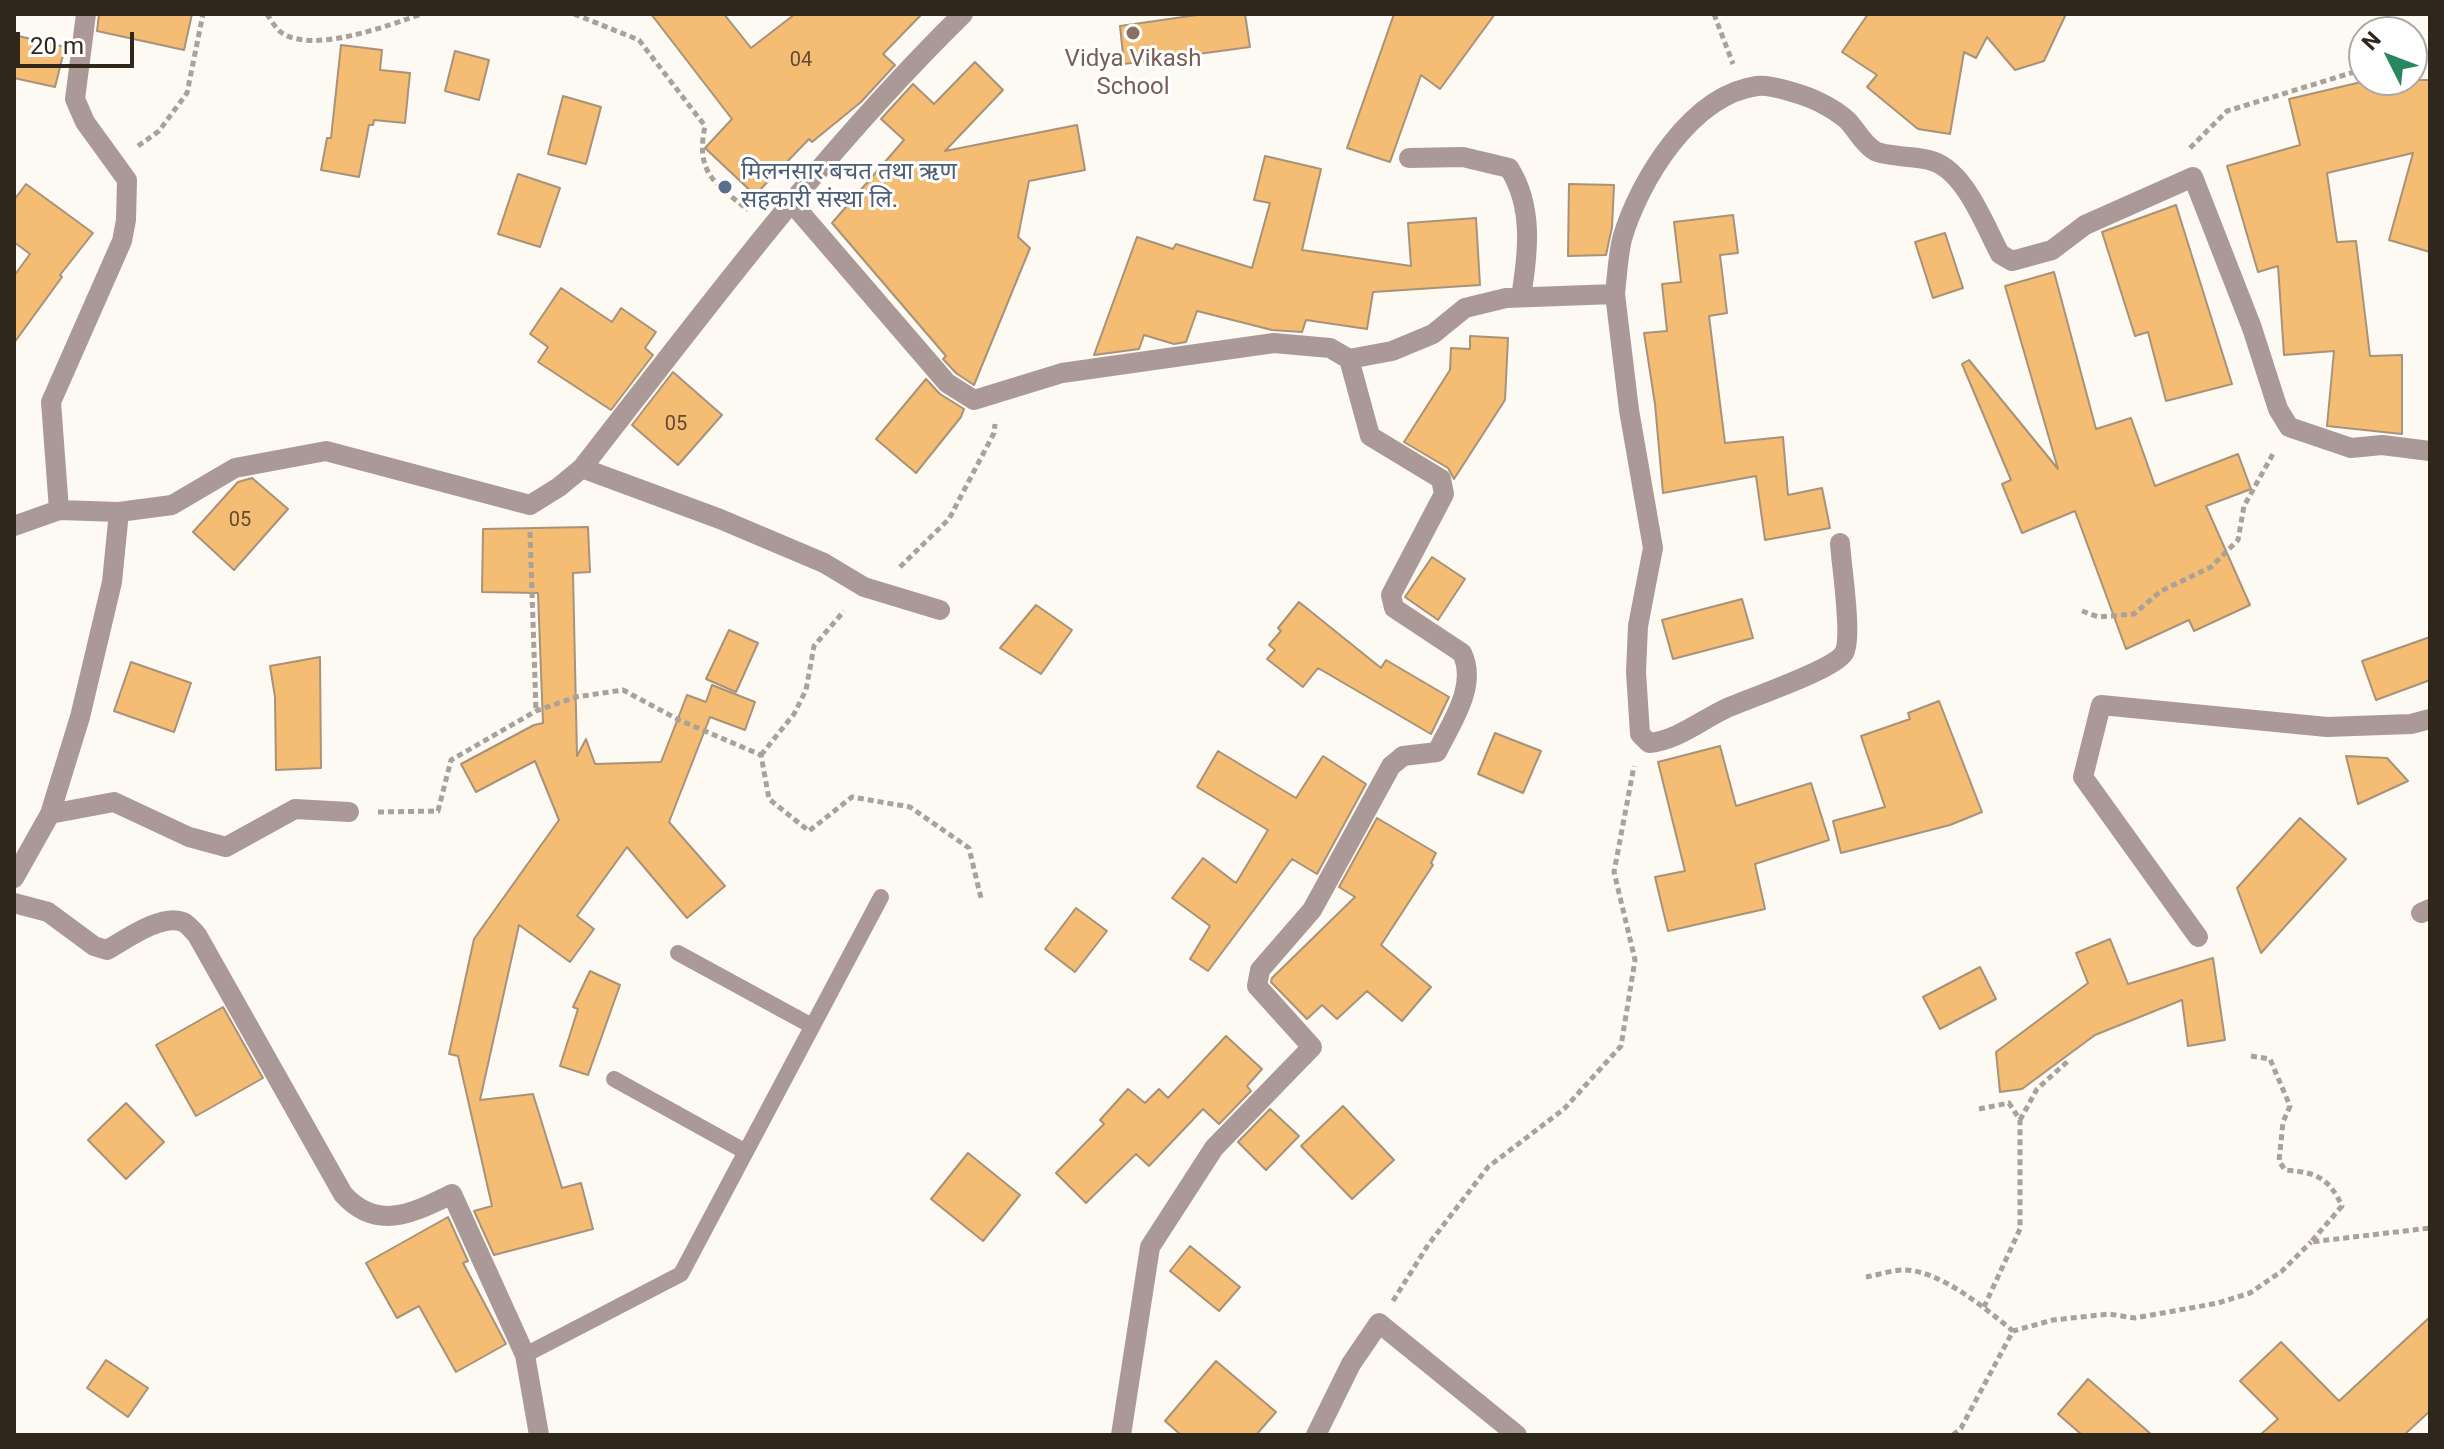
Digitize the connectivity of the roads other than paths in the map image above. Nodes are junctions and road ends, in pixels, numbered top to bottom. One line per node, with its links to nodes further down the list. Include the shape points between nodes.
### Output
1 (86, 14): 10 (street, via 75,99 85,122 127,180 126,220 122,241 51,402)
2 (963, 14): 4 (street)
3 (1409, 158): 6 (street, via 1463,157 1509,168 1521,187 1527,226)
4 (792, 203): 7 (street, via 947,383 974,400 1062,373 1274,343 1330,348); 9 (street)
5 (1615, 294): 6 (street); 8 (street, via 1622,241 1648,179 1684,130 1712,104 1731,92 1760,85 1821,102 1879,153 1942,163 1957,176 2000,254 2012,261 2052,250 2085,225 2193,177 2289,427 2351,448 2382,445); 13 (street, via 1653,548 1638,626 1640,734 1649,743 1665,741 1844,654 1848,637)
6 (1521, 297): 7 (street, via 1465,308 1433,334 1392,351)
7 (1349, 359): 28 (street, via 1370,436 1441,479 1444,494 1391,595 1394,608 1462,653 1468,665 1464,697 1437,752 1403,756 1391,766 1312,910 1260,970 1257,986 1312,1047 1214,1148 1150,1247)
8 (2430, 451)
9 (582, 468): 11 (street, via 530,505 326,451 235,468 172,505); 14 (street, via 720,519 824,563 870,589)
10 (59, 510): 11 (street); 12 (street)
11 (119, 512): 17 (street, via 108,597)
12 (14, 526)
13 (1840, 543)
14 (940, 610)
15 (2430, 719): 21 (street, via 2327,727 2101,705 2083,777)
16 (349, 812): 17 (street, via 295,809 226,847 189,837 114,802)
17 (50, 814): 18 (street)
18 (14, 878)
19 (881, 897): 23 (lane)
20 (14, 903): 26 (street, via 48,912 107,950 165,921 182,922 197,935 343,1194 373,1216 418,1210 452,1194)
21 (2198, 937)
22 (678, 953): 23 (lane)
23 (812, 1026): 25 (lane)
24 (614, 1079): 25 (lane)
25 (746, 1152): 26 (lane, via 681,1274)
26 (525, 1355): 27 (street)
27 (539, 1435)
28 (1121, 1435)
29 (1316, 1435): 30 (street, via 1351,1364 1379,1323)
30 (1517, 1435)

